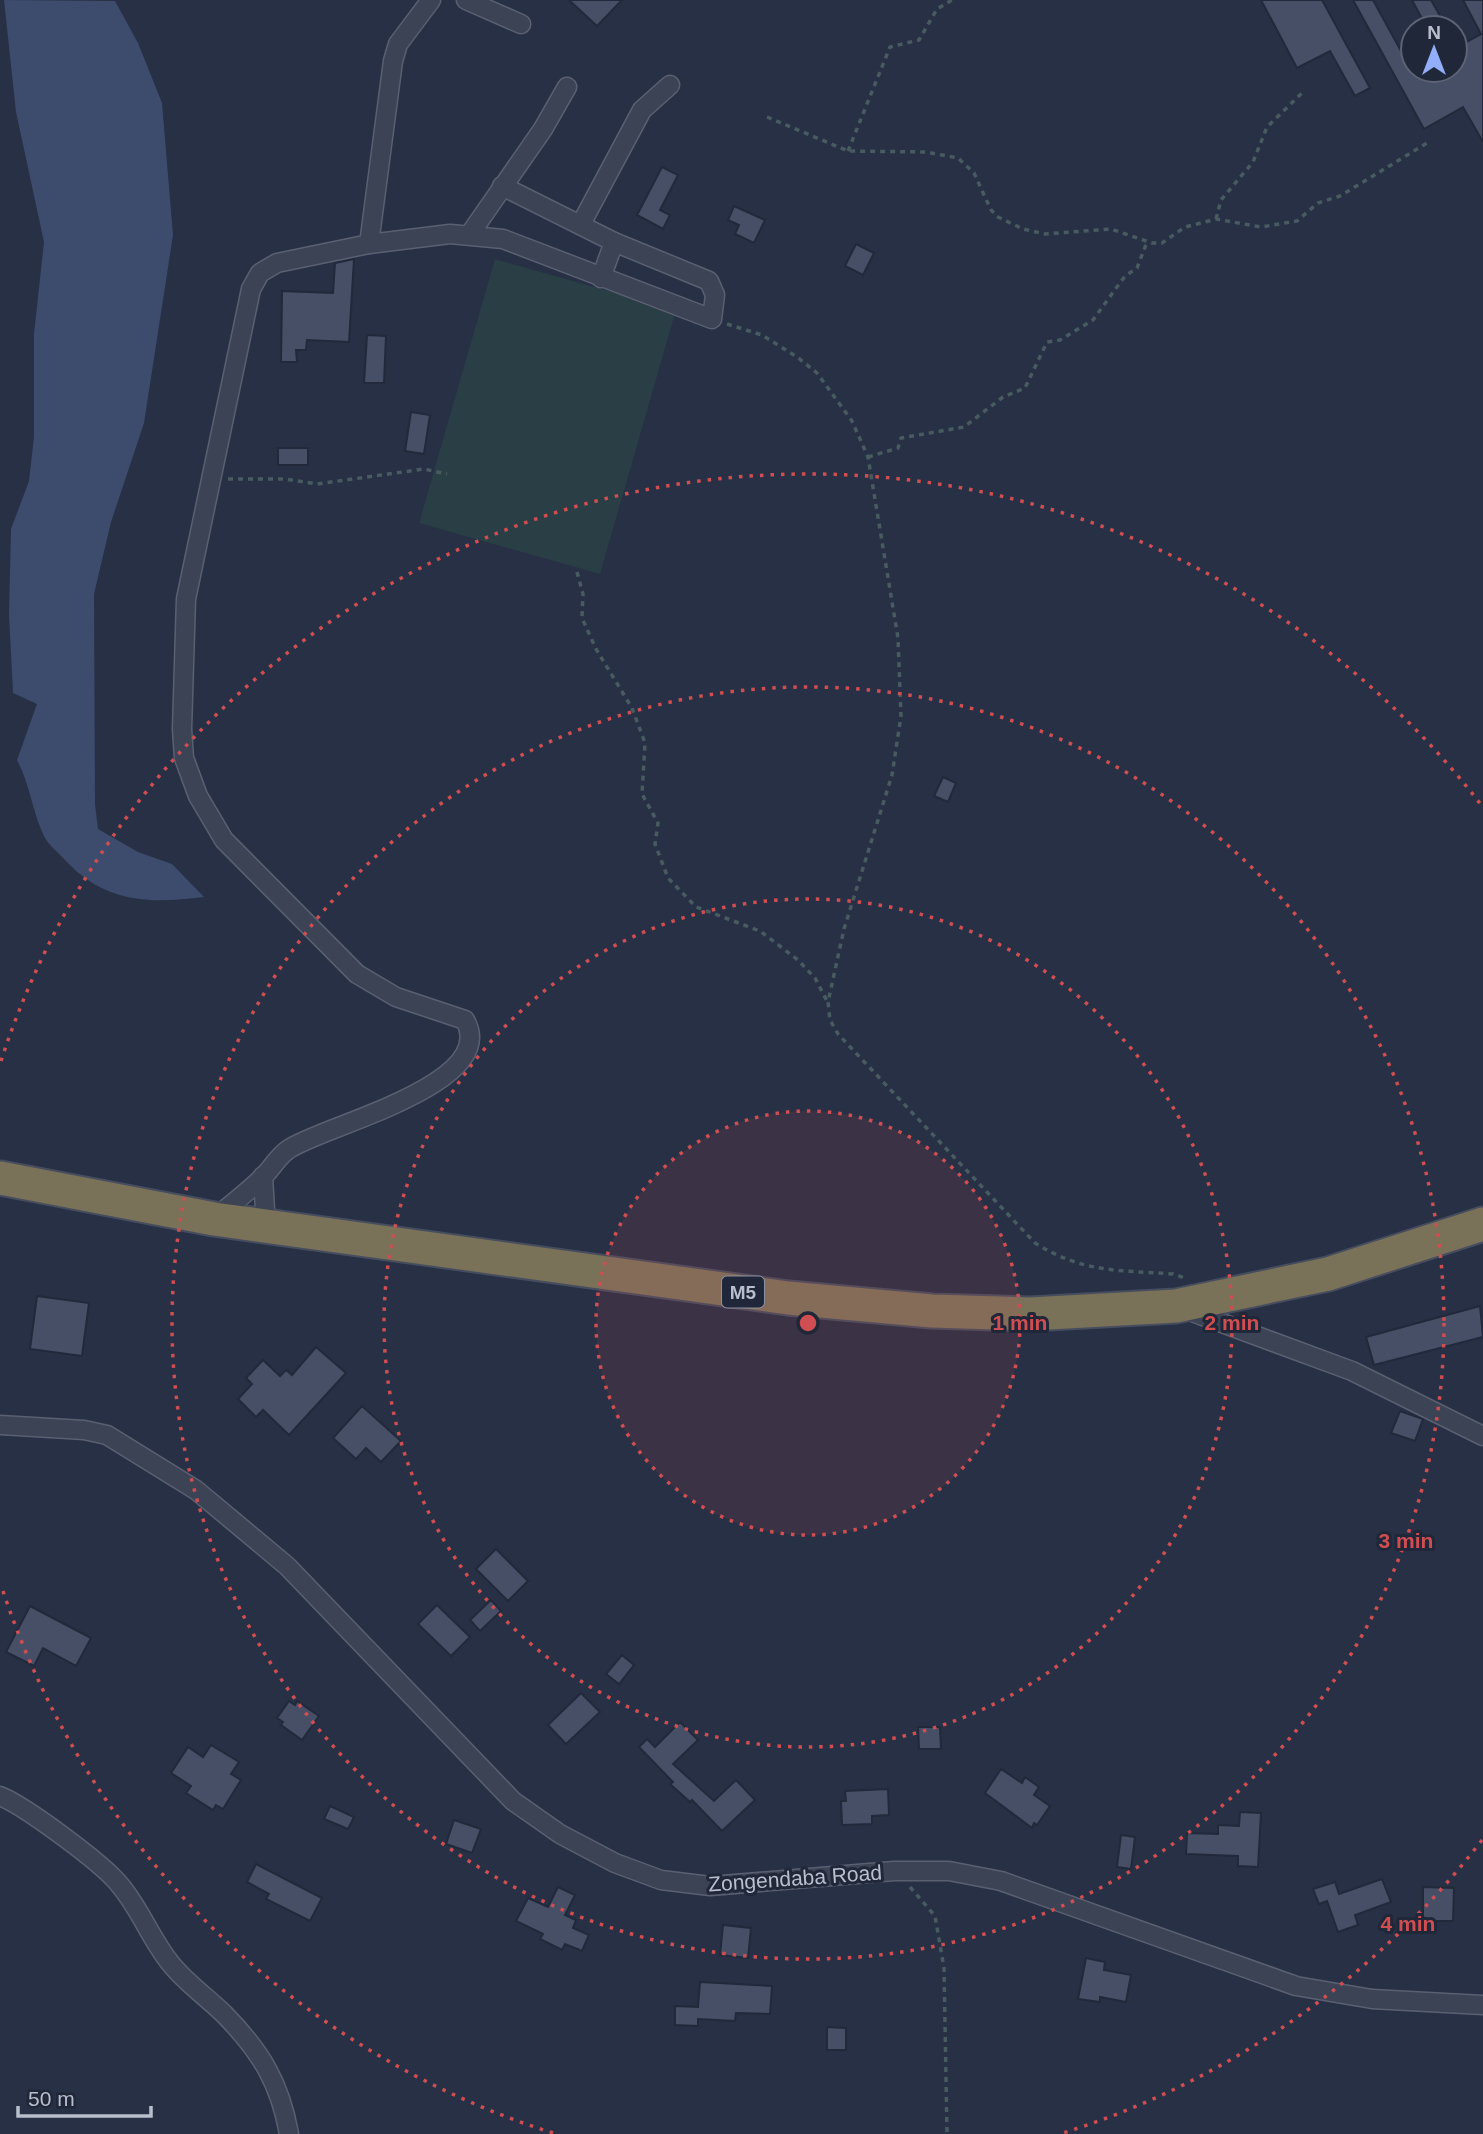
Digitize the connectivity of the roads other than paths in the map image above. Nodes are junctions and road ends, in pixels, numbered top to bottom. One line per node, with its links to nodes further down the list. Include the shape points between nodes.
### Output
1 (431, 0): 10 (street, via 398,44 393,61)
2 (466, 0): 3 (street)
3 (521, 24)
4 (670, 85): 7 (street, via 642,110)
5 (568, 87): 6 (street)
6 (502, 186): 7 (street); 8 (street)
7 (581, 224): 9 (street)
8 (470, 234): 10 (street); 11 (street, via 503,239)
9 (614, 242): 11 (street); 11 (street, via 709,281 715,295 712,319)
10 (369, 244): 12 (street, via 277,263 261,273 248,301 186,599 184,758 198,796 224,840 357,974 396,997 465,1020 470,1028 459,1061 441,1079 398,1105 287,1149)
11 (601, 278)
12 (263, 1176): 14 (street); 16 (street)
13 (0, 1178): 14 (highway, M5)
14 (214, 1219): 16 (highway, M5)
15 (1483, 1224): 17 (highway, M5, via 1328,1274)
16 (266, 1227): 17 (highway, M5, via 801,1300 1030,1314)
17 (1176, 1306): 19 (street, via 1352,1371)
18 (0, 1425): 21 (street, Zongendaba Road, via 107,1435 196,1490 287,1566 513,1801 560,1834 615,1863 661,1880 710,1886 949,1871 1001,1881 1296,1986 1372,1998)
19 (1483, 1436)
20 (0, 1796): 22 (street, via 97,1862 120,1884 169,1961 268,2067 280,2092)
21 (1483, 2005)
22 (289, 2134)

